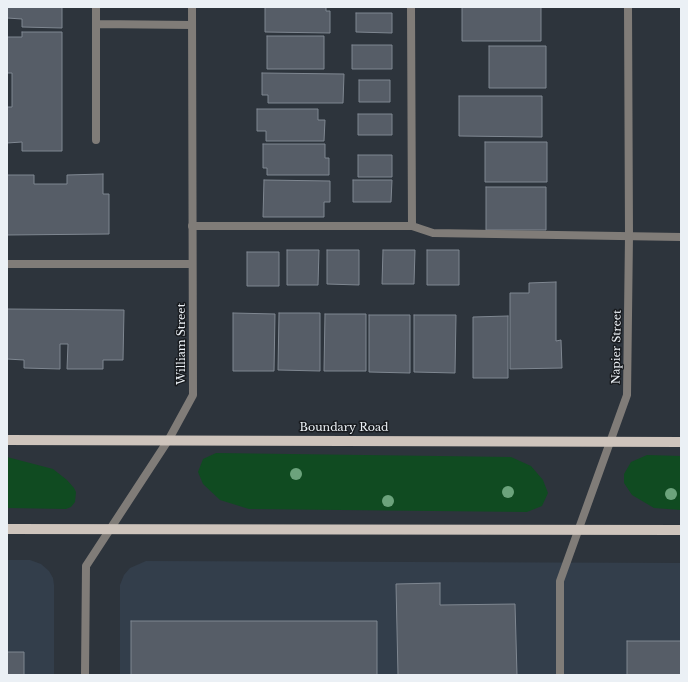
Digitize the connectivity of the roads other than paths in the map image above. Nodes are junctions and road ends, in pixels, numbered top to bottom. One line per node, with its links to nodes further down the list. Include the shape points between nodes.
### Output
1 (96, 7): 5 (street)
2 (192, 7): 6 (street, William Street)
3 (411, 7): 9 (street)
4 (628, 7): 10 (street, Napier Street)
5 (96, 24): 6 (street); 7 (street)
6 (192, 24): 8 (street, William Street)
7 (96, 140)
8 (192, 226): 9 (street); 13 (street, William Street)
9 (412, 226): 10 (street, via 433,233)
10 (629, 236): 11 (street); 16 (street, Napier Street, via 627,395)
11 (681, 237)
12 (7, 264): 13 (street)
13 (192, 264): 14 (street, William Street, via 193,395)
14 (169, 439): 15 (main road, Boundary Road); 16 (main road, Boundary Road); 19 (street, William Street)
15 (7, 440)
16 (611, 442): 17 (main road, Boundary Road); 20 (street, Napier Street)
17 (681, 442)
18 (7, 529): 19 (main road)
19 (112, 529): 20 (main road); 22 (street, William Street, via 86,566)
20 (579, 529): 21 (main road); 23 (street, Napier Street, via 560,581)
21 (681, 530)
22 (85, 675)
23 (560, 675)

